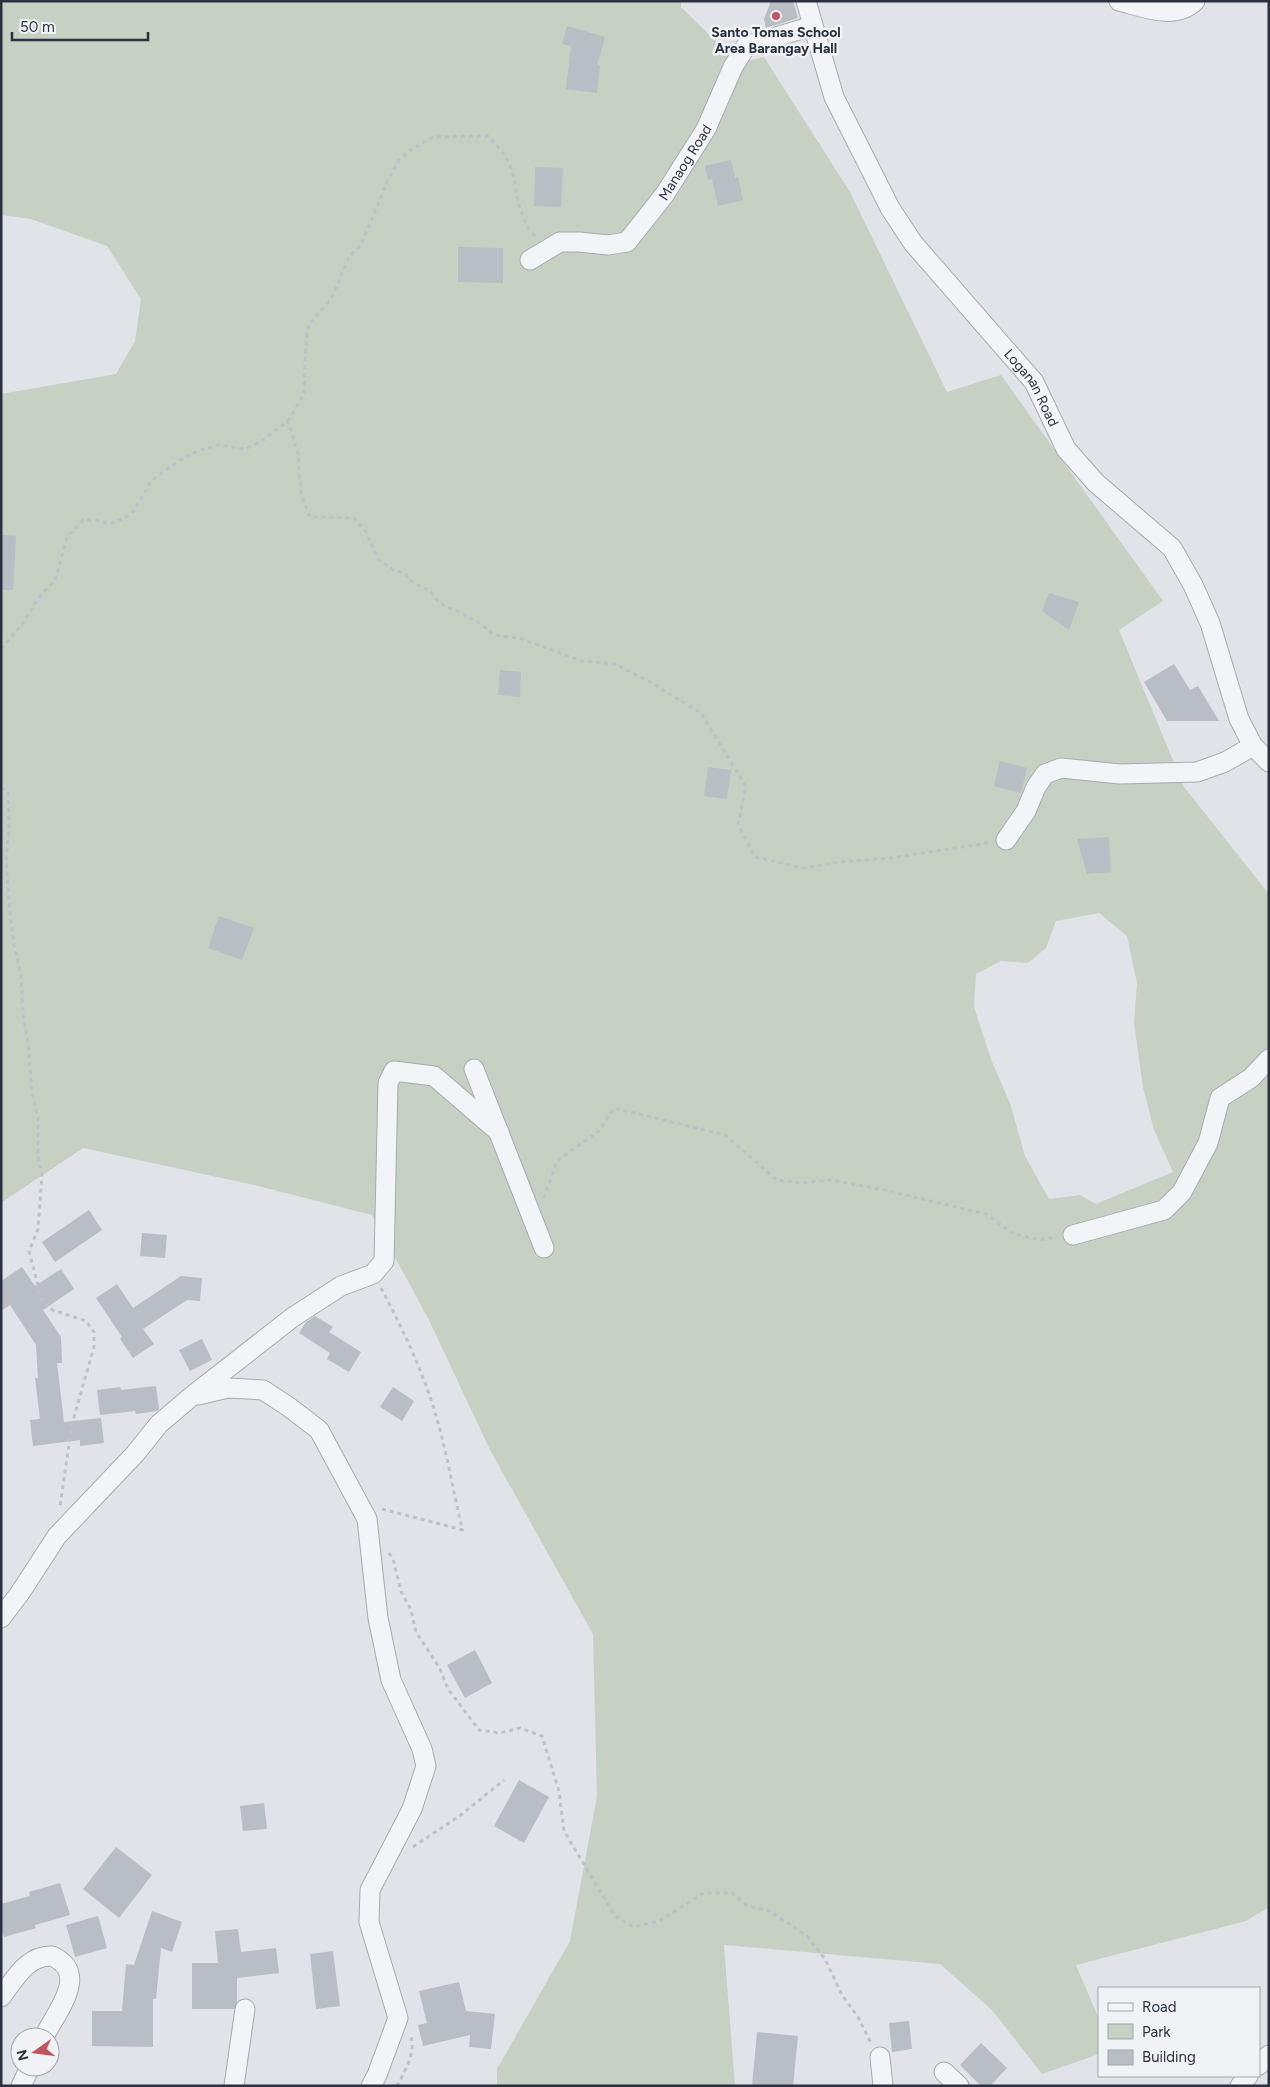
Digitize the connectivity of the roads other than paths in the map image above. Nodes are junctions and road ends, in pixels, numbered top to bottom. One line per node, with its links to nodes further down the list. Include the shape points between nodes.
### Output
1 (806, 1): 4 (street, Loganan Road)
2 (1119, 1): 3 (street, via 1169,12 1190,7)
3 (1195, 1)
4 (812, 26): 5 (street, Manaog Road, via 746,46 733,66 706,129 665,194 627,242 608,245 560,242); 6 (street, Loganan Road, via 834,97 890,208 914,243 1034,382 1066,449 1096,483 1172,548 1194,585 1210,623 1239,718)
5 (530, 260)
6 (1253, 746): 7 (street, Loganan Road); 8 (street, via 1197,772 1120,774 1061,768 1045,774)
7 (1269, 762)
8 (1006, 840)
9 (1269, 1059): 12 (street, via 1251,1078 1220,1098 1208,1143 1182,1192 1164,1210)
10 (474, 1069): 11 (street)
11 (499, 1132): 13 (street); 14 (street, via 434,1076 394,1071 388,1083 384,1261 373,1274 341,1286 293,1317)
12 (1073, 1235)
13 (544, 1248)
14 (192, 1396): 15 (street, via 159,1424 57,1536); 22 (street, via 228,1388 263,1390 289,1406 319,1430 367,1519 378,1618 391,1680 422,1749 426,1766 412,1809 370,1890 369,1922 398,2018)
15 (1, 1618)
16 (1, 1997): 18 (street, via 33,1960 52,1956 62,1962 69,1972 68,1992)
17 (245, 2009): 21 (street)
18 (49, 2027)
19 (880, 2058): 23 (street)
20 (944, 2072): 24 (street)
21 (234, 2086)
22 (371, 2086)
23 (883, 2086)
24 (959, 2086)

